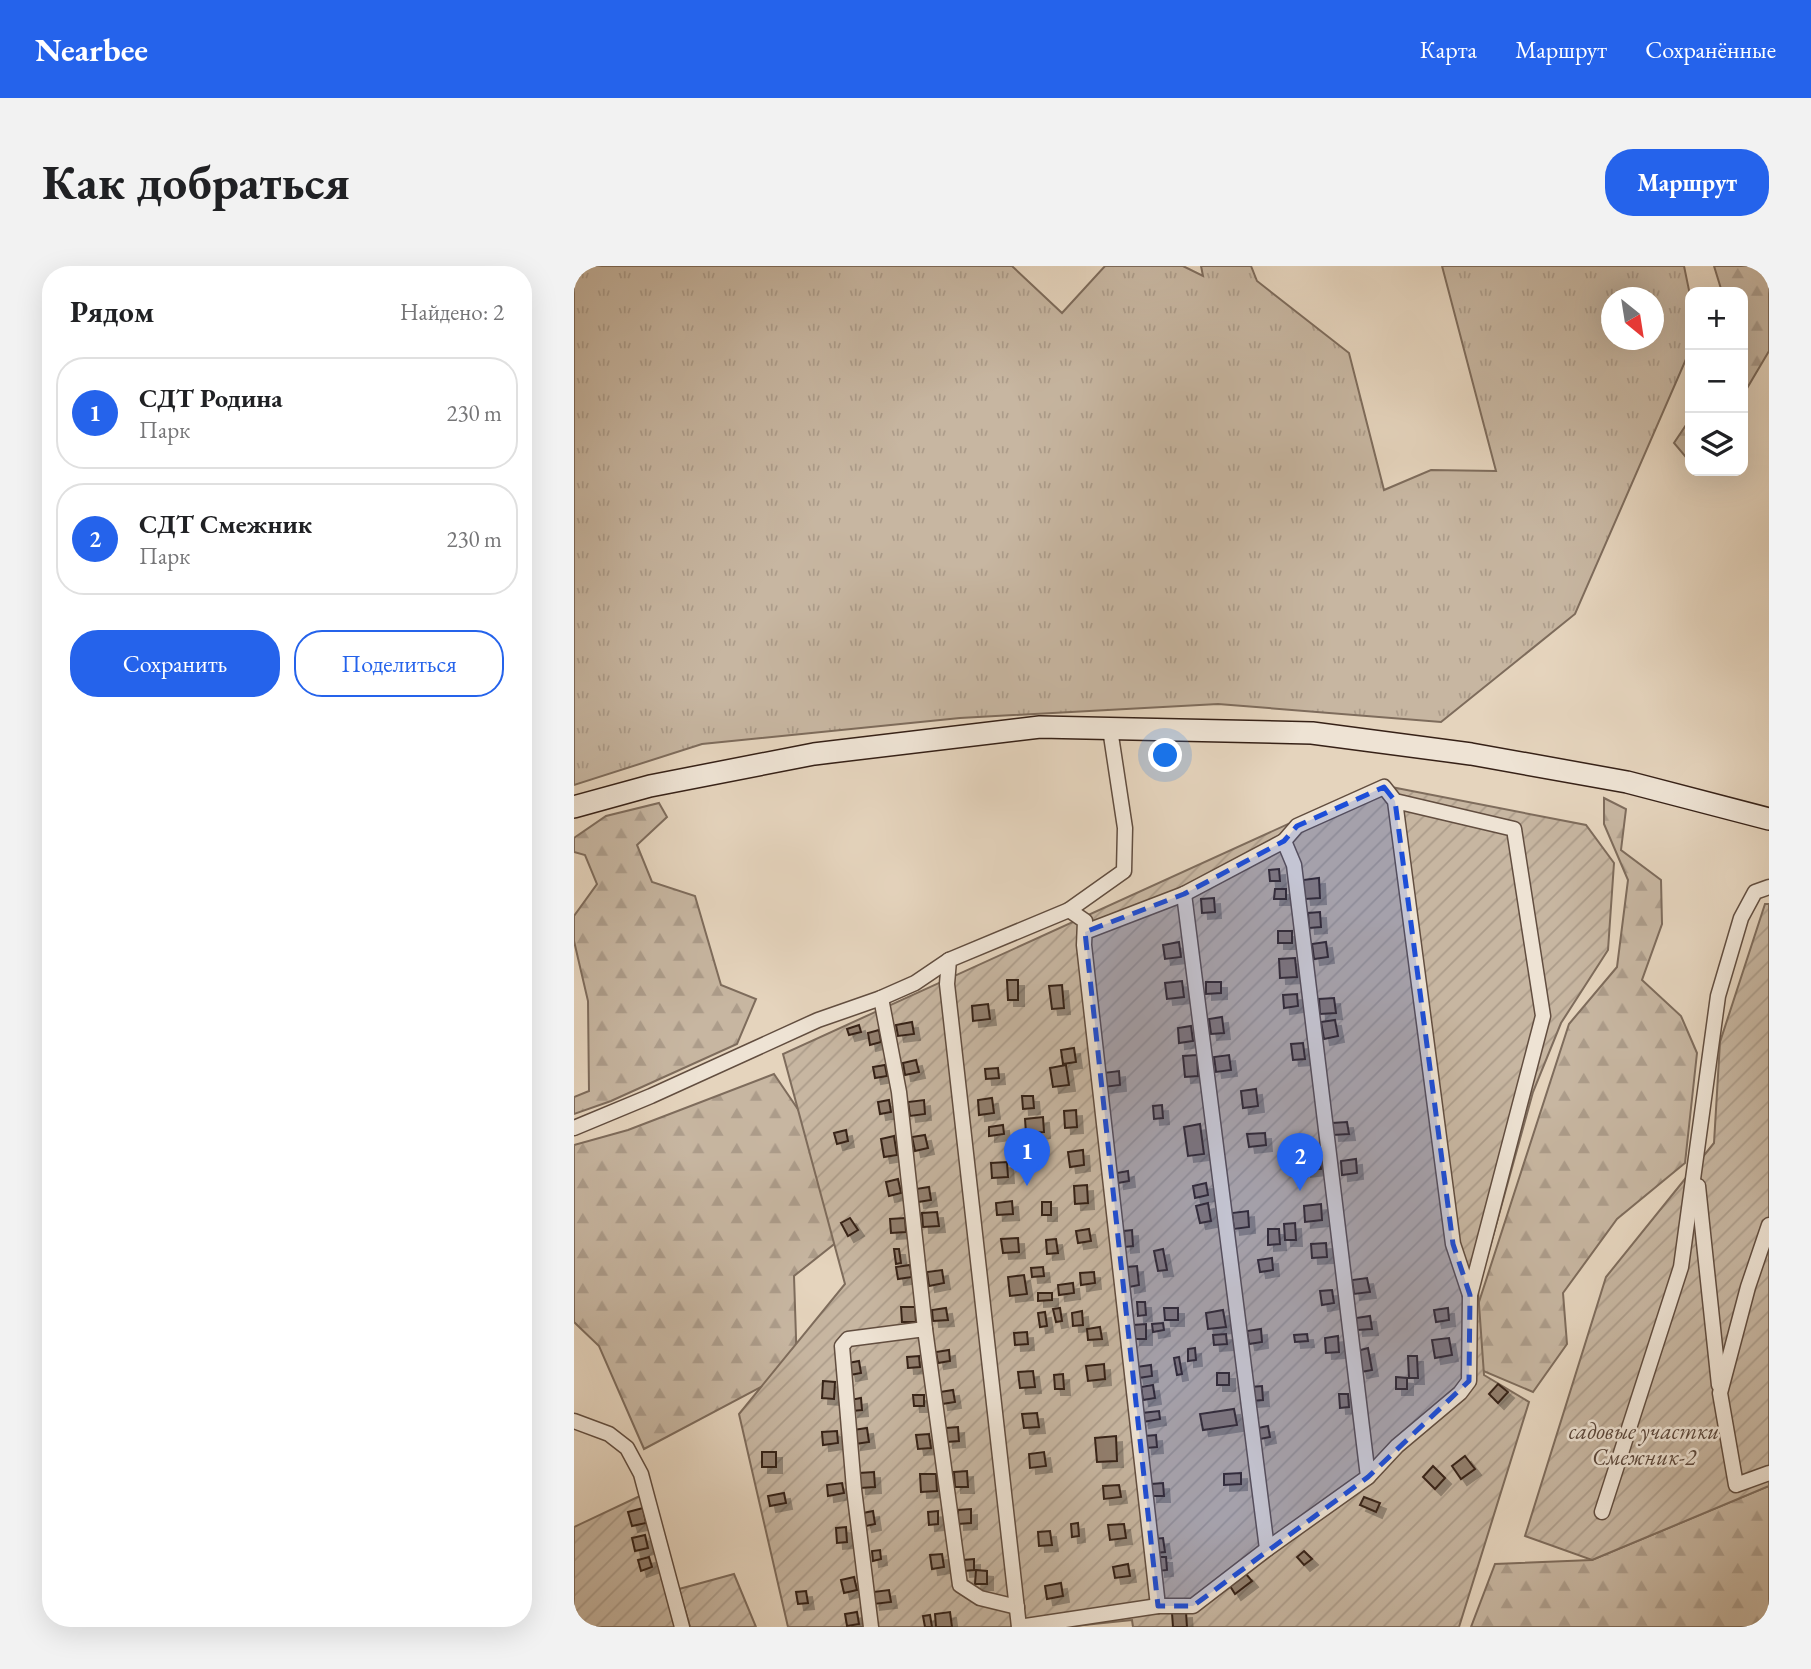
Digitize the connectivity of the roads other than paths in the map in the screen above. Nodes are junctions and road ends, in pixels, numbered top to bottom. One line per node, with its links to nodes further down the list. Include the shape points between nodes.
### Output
1 (1110, 729): 3 (street, via 1040,727 814,754 650,786); 4 (street, via 1312,733 1444,750 1628,782); 8 (street, via 1125,828 1124,872)
2 (1395, 800): 5 (street, via 1384,787 1297,826); 15 (street, via 1453,1244); 15 (street, via 1514,829 1543,1016)
3 (574, 807)
4 (1769, 818)
5 (1284, 841): 7 (street); 20 (street, via 1294,865)
6 (1769, 887): 13 (street, via 1755,892 1741,918 1718,996)
7 (1184, 894): 9 (street); 22 (street)
8 (1069, 910): 9 (street, via 1085,921); 10 (street)
9 (1084, 932): 23 (street)
10 (949, 960): 11 (street); 24 (street, via 947,984)
11 (881, 998): 12 (street, via 818,1020); 16 (street, via 899,1092)
12 (574, 1128)
13 (1696, 1161): 17 (street); 21 (street, via 1681,1267)
14 (1769, 1225): 17 (street)
15 (1470, 1295): 20 (street, via 1469,1381)
16 (925, 1329): 24 (street, via 960,1585 980,1598); 26 (street, via 848,1339 842,1346)
17 (1720, 1393): 19 (street, via 1736,1485)
18 (574, 1421): 25 (street, via 609,1434 627,1448 641,1474)
19 (1769, 1473)
20 (1368, 1477): 22 (street)
21 (1602, 1511)
22 (1268, 1549): 23 (street, via 1193,1606)
23 (1158, 1606): 27 (street)
24 (1017, 1607): 27 (street)
25 (682, 1627)
26 (871, 1627)
27 (1019, 1627)

